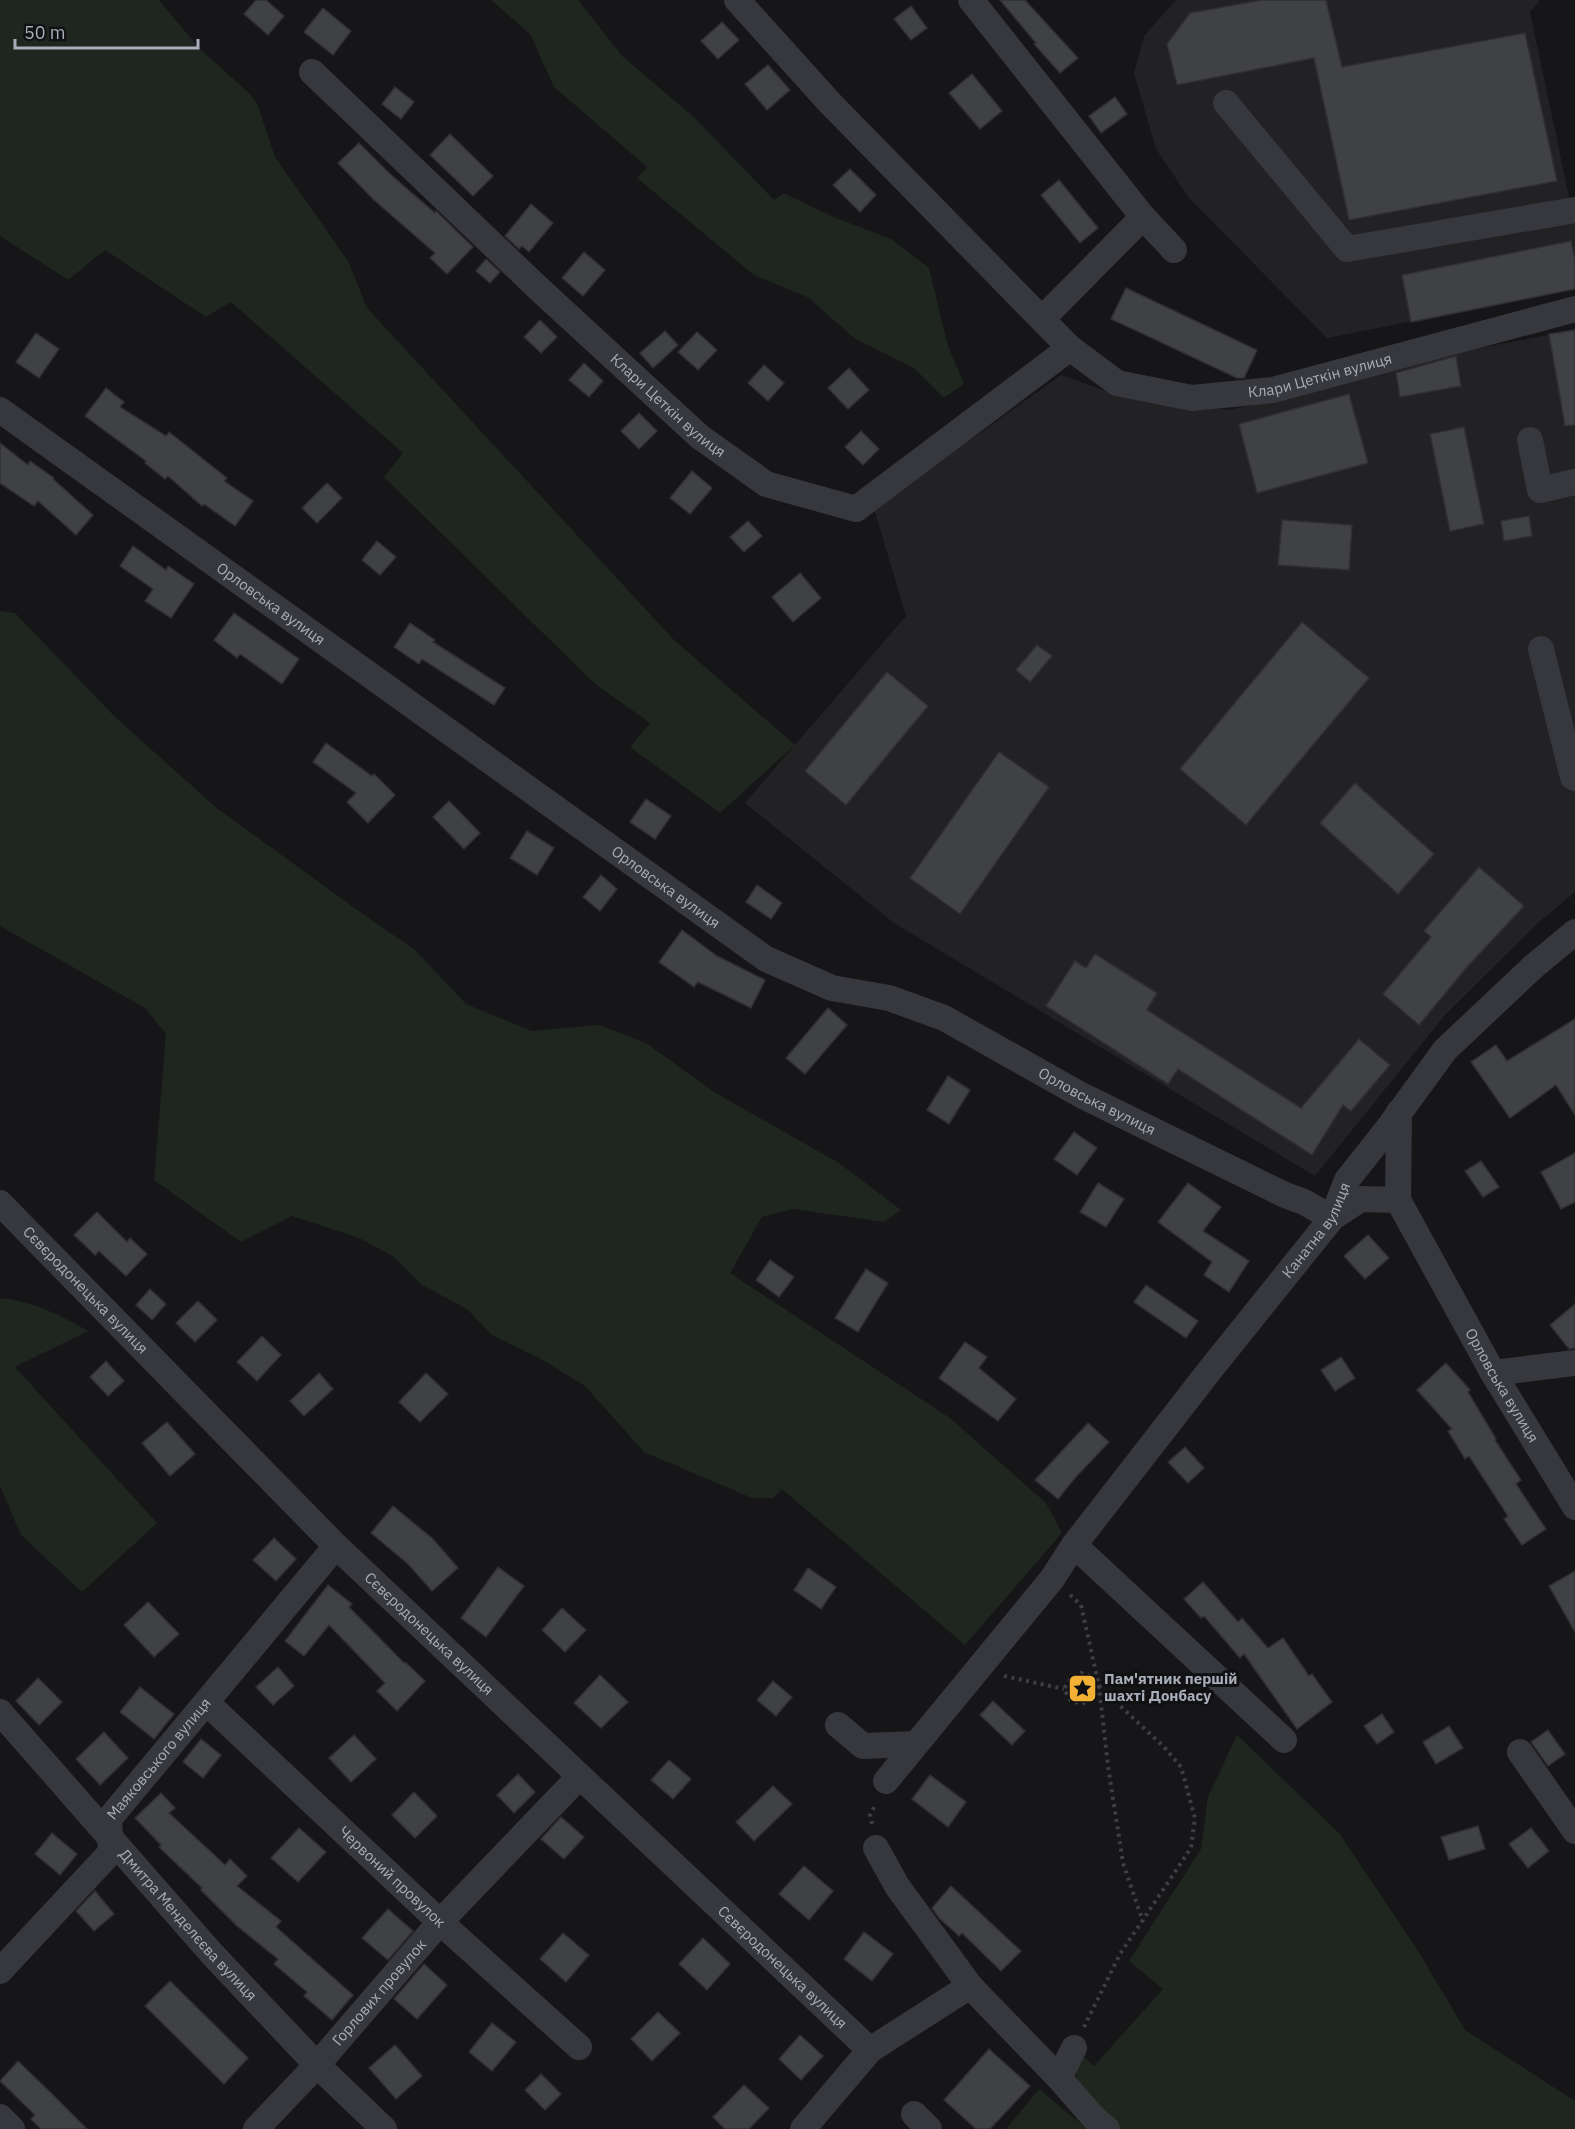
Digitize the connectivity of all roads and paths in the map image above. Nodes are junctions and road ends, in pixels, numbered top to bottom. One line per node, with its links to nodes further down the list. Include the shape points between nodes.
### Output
1 (737, 0): 9 (street, Клари Цеткін вулиця, via 830,103)
2 (971, 0): 6 (street)
3 (312, 72): 10 (street, Клари Цеткін вулиця, via 700,437 766,484 856,509)
4 (1226, 103): 5 (street, via 1347,249)
5 (1575, 210)
6 (1143, 217): 7 (street); 9 (street)
7 (1174, 250)
8 (1575, 309): 10 (street, Клари Цеткін вулиця, via 1273,390 1192,398 1117,383)
9 (1042, 319): 10 (street, Клари Цеткін вулиця)
10 (1070, 348)
11 (0, 410): 20 (street, Орловська вулиця, via 766,960 832,988 889,998 944,1018 1081,1095)
12 (1530, 440): 13 (street, via 1540,490)
13 (1575, 482)
14 (1541, 649): 15 (street)
15 (1575, 777)
16 (1575, 932): 17 (street, Канатна вулиця, via 1445,1050)
17 (1399, 1112): 18 (street, Орловська вулиця); 20 (street, Канатна вулиця, via 1347,1179)
18 (1398, 1200): 20 (street, via 1361,1199); 22 (street, Орловська вулиця)
19 (0, 1203): 25 (street, Сєвєродонецька вулиця)
20 (1332, 1218): 24 (street, Канатна вулиця)
21 (1575, 1363): 22 (street)
22 (1493, 1374): 23 (street, Орловська вулиця)
23 (1575, 1507)
24 (1074, 1545): 26 (street, Канатна вулиця); 33 (street)
25 (336, 1546): 30 (street, Маяковського вулиця); 36 (street, Сєвєродонецька вулиця)
26 (1052, 1579): 27 (street, Канатна вулиця); 28 (path, via 1081,1605)
27 (977, 1670): 29 (path); 34 (street, Канатна вулиця)
28 (1099, 1686): 29 (path, via 1081,1673 1071,1678); 29 (path, via 1093,1698 1082,1704 1071,1701); 42 (path, via 1123,1863); 42 (path, via 1181,1767 1195,1818 1191,1848)
29 (1065, 1689)
30 (207, 1702): 39 (street, Маяковського вулиця, via 109,1819); 41 (street, Червоний провулок)
31 (0, 1712): 39 (street, Дмитра Менделєєва вулиця)
32 (837, 1725): 34 (street, via 863,1746)
33 (1284, 1740)
34 (916, 1744): 37 (street, Канатна вулиця)
35 (1520, 1752): 38 (street)
36 (579, 1777): 41 (street, Горлових провулок); 47 (street, Сєвєродонецька вулиця)
37 (886, 1781): 40 (path, via 870,1815)
38 (1575, 1831)
39 (109, 1835): 43 (street, Маяковського вулиця, via 111,1852); 48 (street, Дмитра Менделєєва вулиця, via 213,1955)
40 (876, 1848): 44 (street, via 897,1886)
41 (440, 1922): 45 (street, Червоний провулок); 48 (street, Горлових провулок)
42 (1143, 1922): 46 (path, via 1120,1954)
43 (0, 1971)
44 (970, 1986): 47 (street); 49 (street)
45 (579, 2047)
46 (1074, 2048): 49 (street)
47 (870, 2050): 54 (street)
48 (317, 2065): 52 (street, Горлових провулок); 53 (street, Дмитра Менделєєва вулиця)
49 (1059, 2078): 55 (street)
50 (0, 2117): 51 (street)
51 (12, 2129)
52 (256, 2129)
53 (384, 2129)
54 (803, 2129)
55 (1107, 2129)

